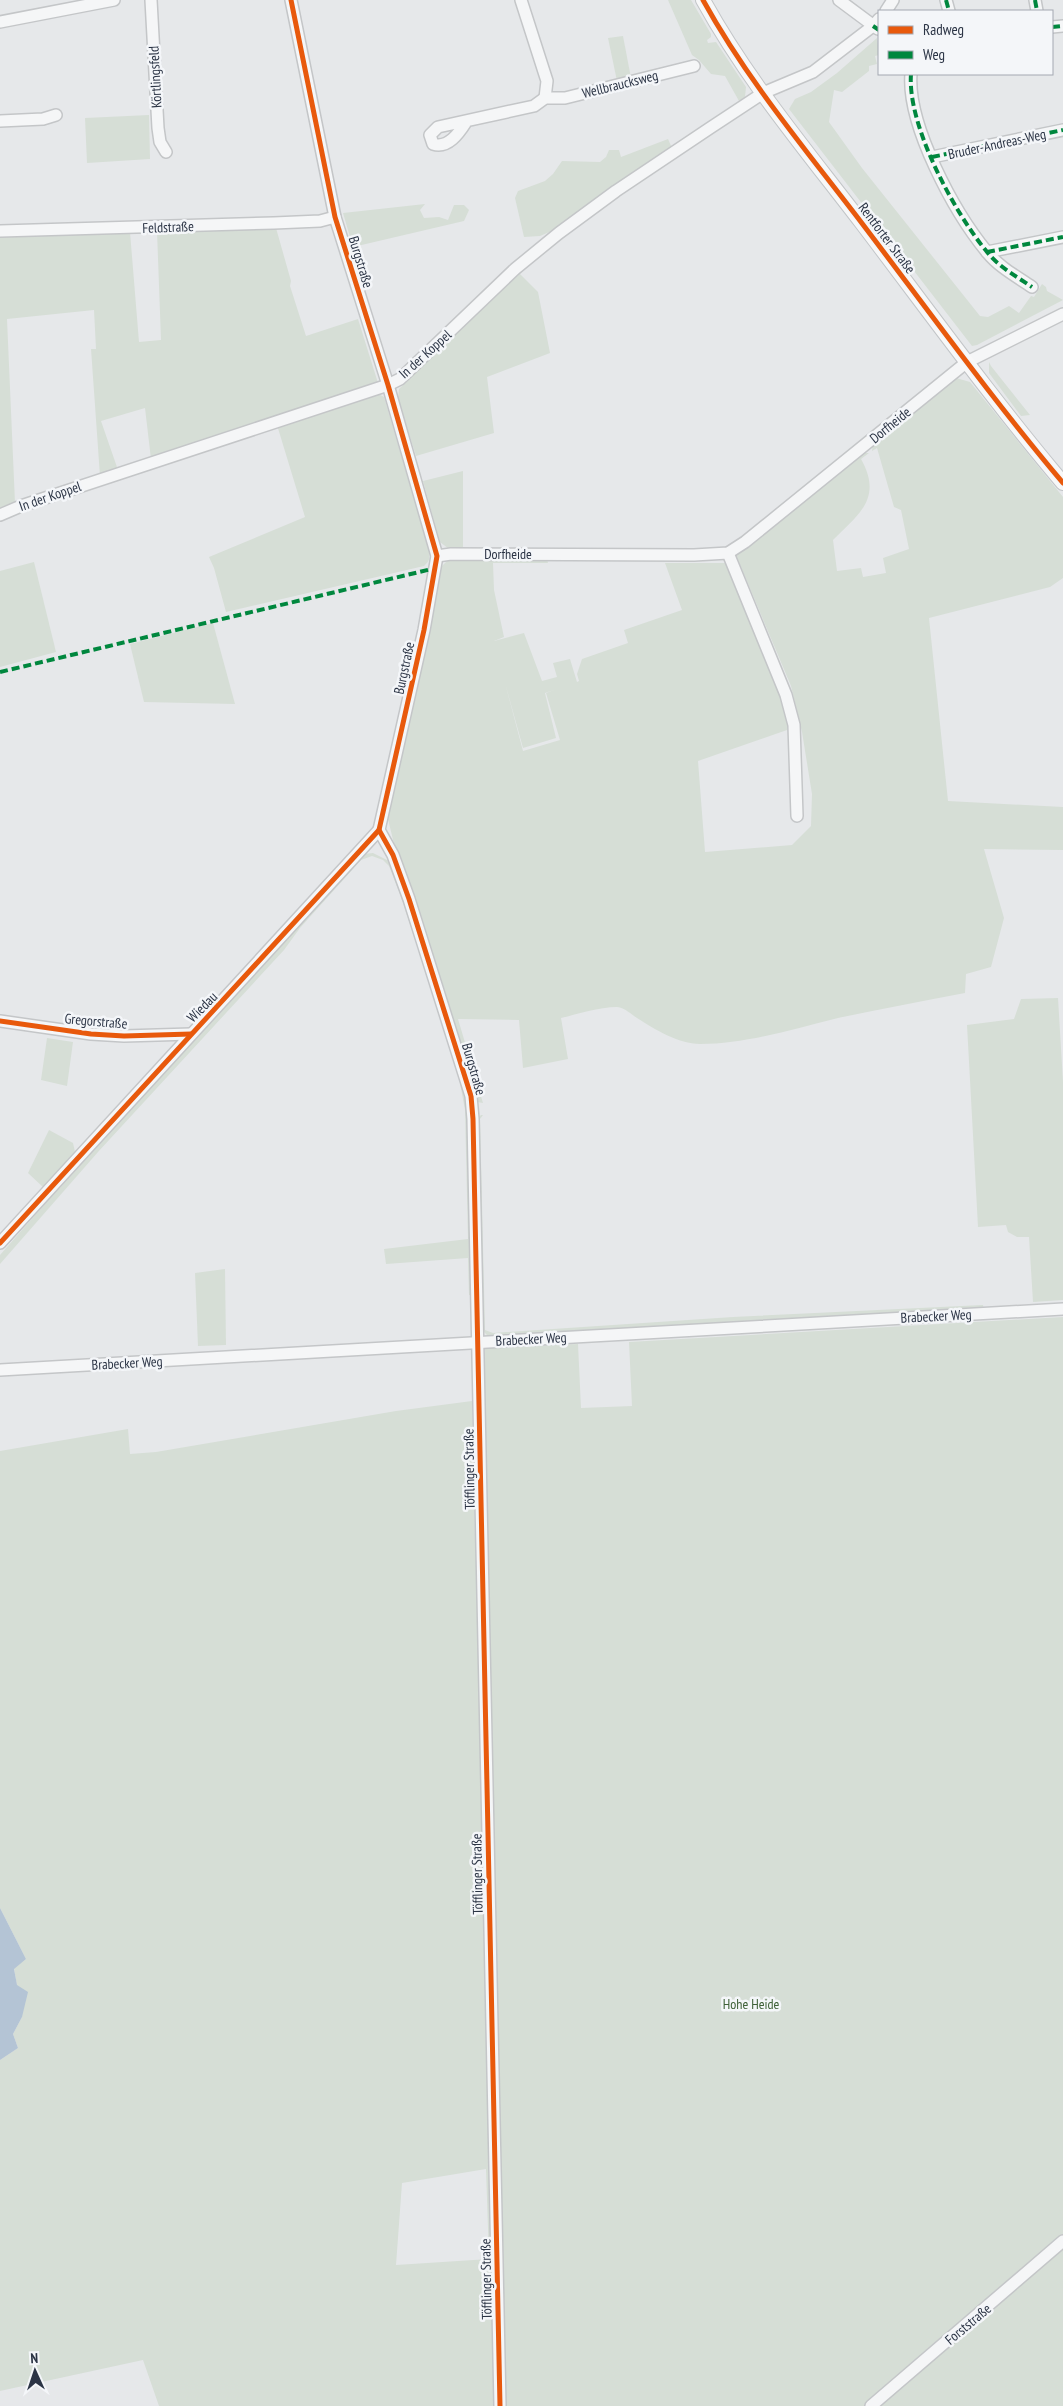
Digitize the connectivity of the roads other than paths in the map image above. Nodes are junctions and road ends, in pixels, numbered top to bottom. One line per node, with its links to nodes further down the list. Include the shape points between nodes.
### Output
1 (114, 0): 7 (street)
2 (151, 0): 17 (street, Körtlingsfeld, via 158,128 160,142)
3 (291, 0): 19 (street, Burgstraße)
4 (521, 0): 12 (street, via 547,81)
5 (703, 0): 11 (main road, Rentforter Straße, via 722,35)
6 (838, 0): 8 (street)
7 (0, 22)
8 (877, 25): 11 (street, In der Koppel, via 814,72)
9 (694, 66): 12 (street, Wellbraucksweg, via 565,98)
10 (911, 75): 18 (street, via 916,120)
11 (763, 93): 25 (main road, Rentforter Straße); 26 (street, In der Koppel, via 558,233 515,269 400,379)
12 (545, 98): 15 (street, Wellbraucksweg, via 534,106)
13 (56, 115): 14 (street, via 43,119)
14 (0, 121)
15 (466, 122)
16 (1063, 130): 18 (street, Bruder-Andreas-Weg)
17 (166, 152)
18 (932, 158): 22 (street, via 964,220)
19 (335, 217): 20 (street, Feldstraße, via 320,221 274,223); 26 (street, Burgstraße)
20 (0, 231)
21 (1063, 237): 22 (street)
22 (987, 252): 23 (street)
23 (1032, 287)
24 (1063, 314): 25 (street, Dorfheide)
25 (967, 362): 27 (main road, Rentforter Straße); 29 (street, Dorfheide)
26 (388, 385): 28 (street, In der Koppel); 30 (street, Burgstraße)
27 (1063, 483)
28 (0, 515)
29 (728, 553): 30 (street, Dorfheide); 31 (street, via 786,695 794,725)
30 (437, 556): 32 (street, Burgstraße)
31 (797, 816)
32 (379, 830): 34 (street, Wiedau); 37 (street, Burgstraße, via 393,855 409,899 471,1096)
33 (0, 1021): 34 (street, Gregorstraße, via 91,1034)
34 (191, 1034): 35 (street, Wiedau)
35 (0, 1244)
36 (1063, 1309): 37 (street, Brabecker Weg)
37 (477, 1342): 38 (street, Brabecker Weg); 40 (street, Töfflinger Straße)
38 (0, 1370)
39 (1063, 2241): 41 (street, Forststraße)
40 (500, 2406)
41 (871, 2406)

